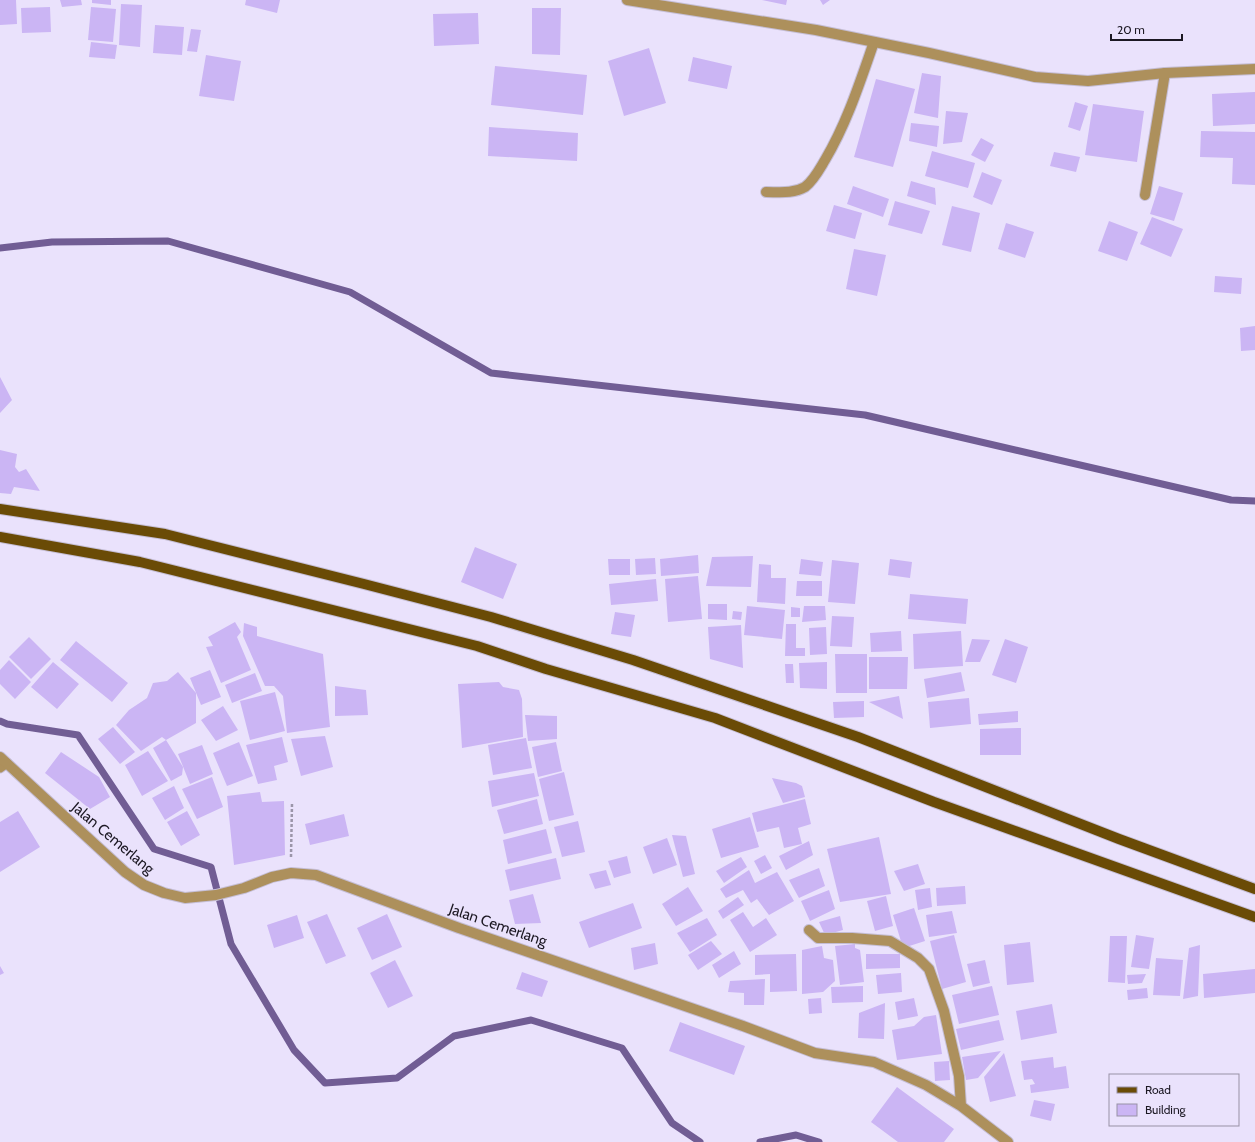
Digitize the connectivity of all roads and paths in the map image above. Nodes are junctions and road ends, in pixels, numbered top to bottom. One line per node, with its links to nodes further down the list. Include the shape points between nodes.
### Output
1 (627, 0): 2 (street, via 816,30)
2 (874, 42): 4 (street, via 1036,77 1088,81); 5 (street, via 850,109 831,150 814,178 794,192)
3 (1255, 69): 4 (street)
4 (1165, 73): 6 (street)
5 (766, 192)
6 (1145, 195)
7 (0, 508): 12 (main road, via 165,534 491,617 633,660 858,737)
8 (0, 537): 13 (main road, via 140,562 477,646 546,669 715,718 934,802)
9 (2, 763): 11 (street, Jalan Cemerlang, via 125,872 158,891 185,898 216,895)
10 (292, 804): 11 (path)
11 (291, 873): 15 (street, Jalan Cemerlang, via 316,875 815,1053 874,1062 926,1085)
12 (1255, 889)
13 (1255, 917)
14 (809, 930): 15 (street, via 818,938 890,941 918,958 930,969 944,1011 959,1076)
15 (961, 1106): 16 (street, Jalan Cemerlang)
16 (1008, 1142)

